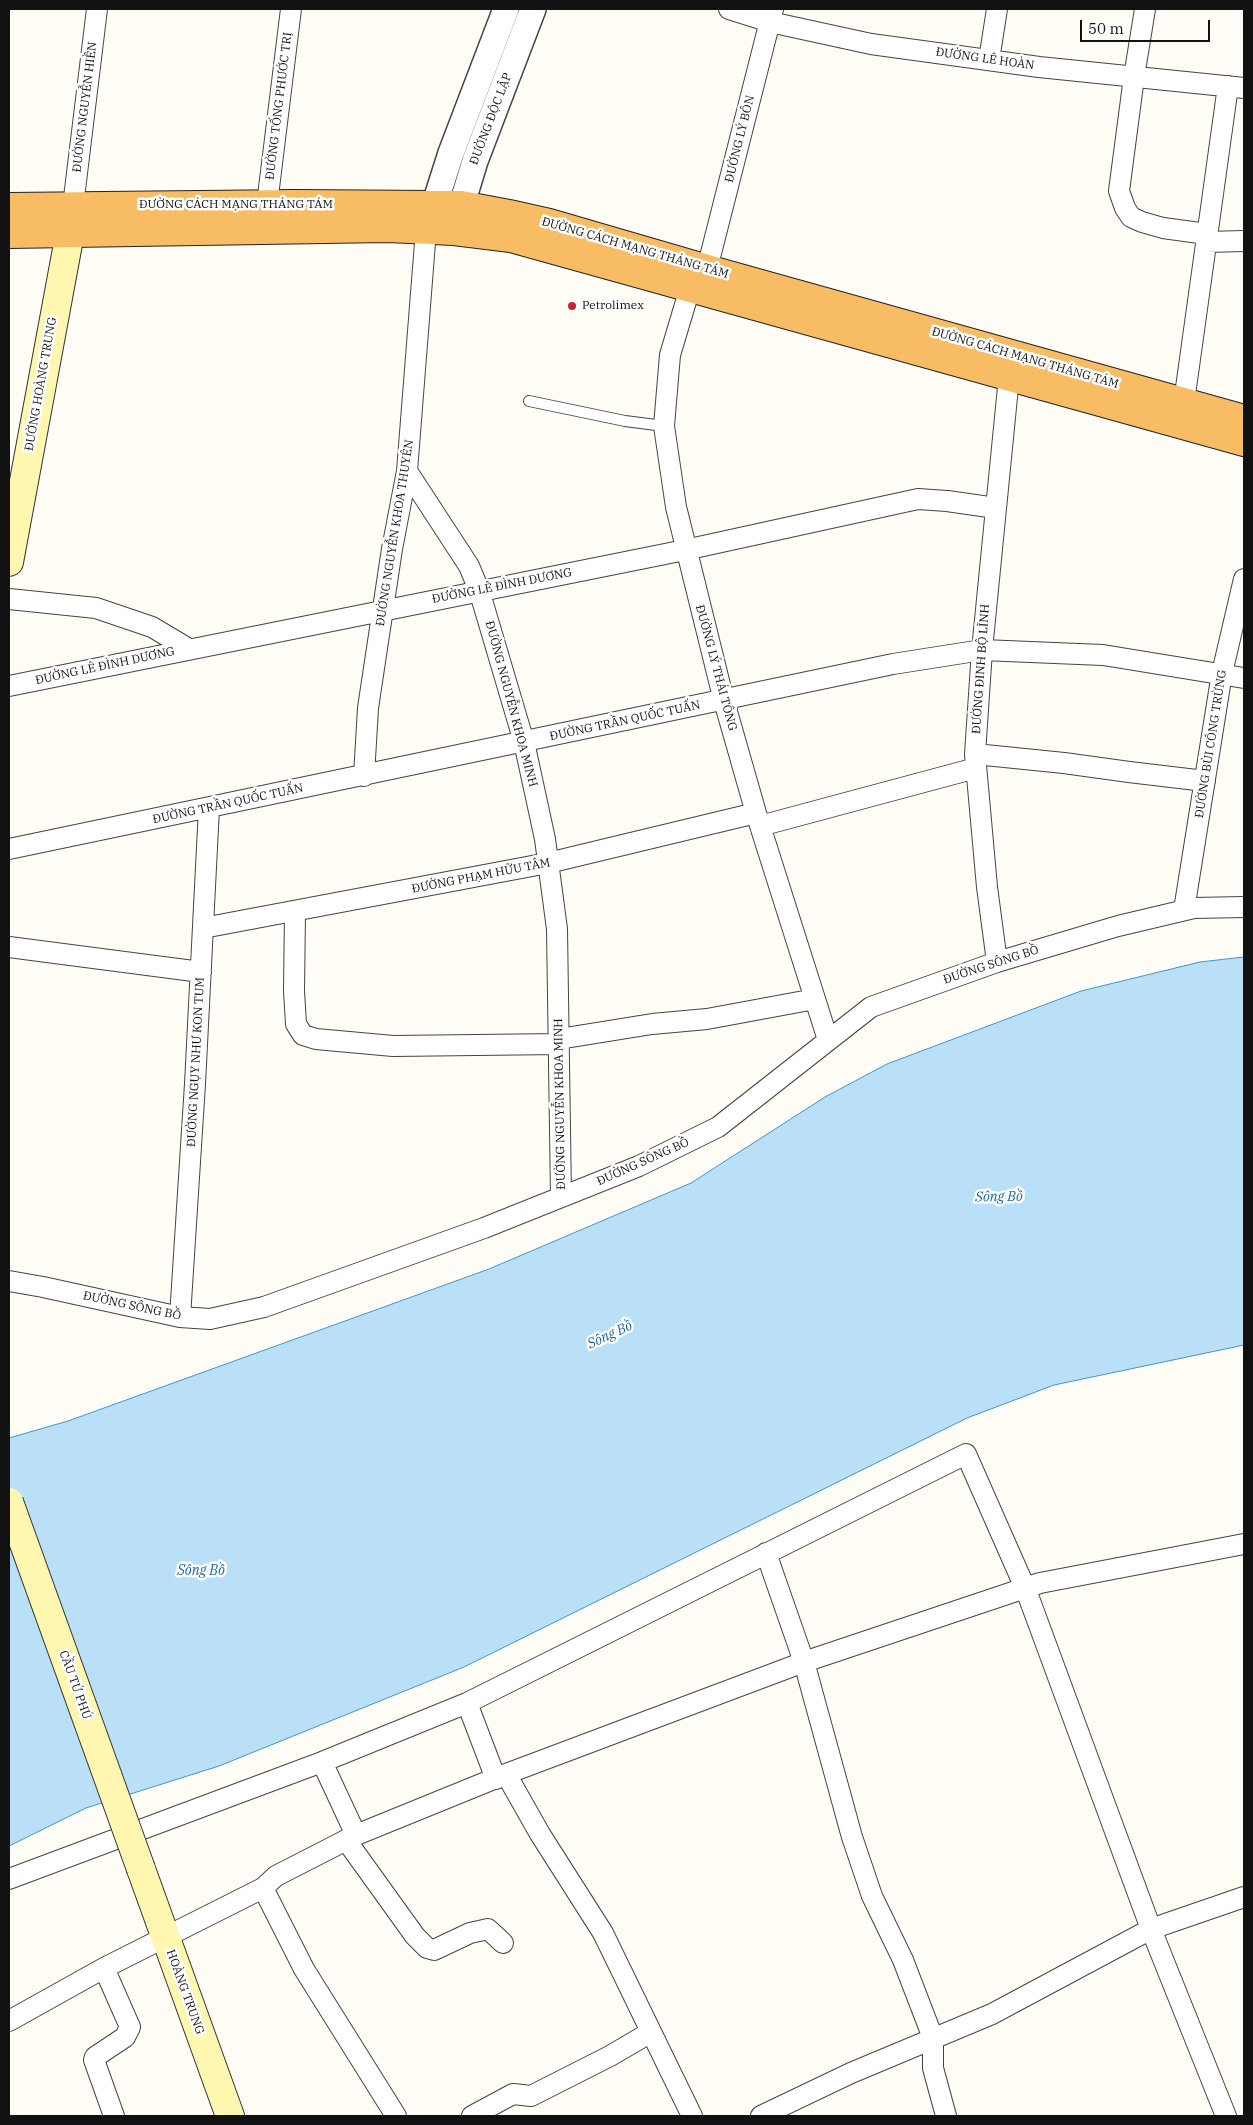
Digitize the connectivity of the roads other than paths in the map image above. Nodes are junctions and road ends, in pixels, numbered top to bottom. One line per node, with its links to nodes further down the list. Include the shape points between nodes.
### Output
1 (97, 9): 13 (street, ĐƯỜNG NGUYỄN HIỀN)
2 (291, 9): 12 (street, ĐƯỜNG TỐNG PHƯỚC TRỊ)
3 (506, 9): 15 (street, ĐƯỜNG ĐỘC LẬP, via 451,153)
4 (533, 9): 15 (street, ĐƯỜNG ĐỘC LẬP, via 475,161)
5 (729, 9): 8 (street, ĐƯỜNG LÊ HOÀN)
6 (997, 9): 9 (street)
7 (1145, 9): 10 (street)
8 (771, 15): 9 (street, ĐƯỜNG LÊ HOÀN, via 871,44); 21 (street, ĐƯỜNG LÝ BÔN)
9 (989, 60): 10 (street, ĐƯỜNG LÊ HOÀN)
10 (1134, 77): 11 (street, ĐƯỜNG LÊ HOÀN); 19 (street, via 1119,191 1125,208 1131,217 1142,222)
11 (1236, 87): 19 (street)
12 (267, 204): 13 (highway, ĐƯỜNG CÁCH MẠNG THÁNG TÁM); 15 (highway, ĐƯỜNG CÁCH MẠNG THÁNG TÁM)
13 (73, 206): 14 (highway, ĐƯỜNG CÁCH MẠNG THÁNG TÁM); 17 (main road, ĐƯỜNG HOÀNG TRUNG)
14 (9, 207)
15 (450, 214): 16 (highway, ĐƯỜNG CÁCH MẠNG THÁNG TÁM); 21 (highway, ĐƯỜNG CÁCH MẠNG THÁNG TÁM, via 549,223)
16 (426, 230): 17 (highway, ĐƯỜNG CÁCH MẠNG THÁNG TÁM); 28 (street, ĐƯỜNG NGUYỄN KHOA THUYÊN)
17 (70, 233): 18 (highway, ĐƯỜNG CÁCH MẠNG THÁNG TÁM); 31 (main road, ĐƯỜNG HOÀNG TRUNG)
18 (9, 234)
19 (1207, 238): 20 (street); 24 (street)
20 (1244, 241)
21 (699, 278): 22 (highway, ĐƯỜNG CÁCH MẠNG THÁNG TÁM); 24 (highway, ĐƯỜNG CÁCH MẠNG THÁNG TÁM); 26 (street, ĐƯỜNG LÝ THÁI TÔNG, via 670,356)
22 (1009, 377): 27 (highway, ĐƯỜNG CÁCH MẠNG THÁNG TÁM); 29 (street, ĐƯỜNG ĐINH BỘ LĨNH)
23 (529, 401): 26 (lane)
24 (1184, 402): 25 (highway, ĐƯỜNG CÁCH MẠNG THÁNG TÁM)
25 (1244, 419)
26 (664, 426): 30 (street, ĐƯỜNG LÝ THÁI TÔNG)
27 (1244, 442)
28 (407, 471): 33 (street, ĐƯỜNG NGUYỄN KHOA MINH, via 469,566); 35 (street, ĐƯỜNG NGUYỄN KHOA THUYÊN)
29 (996, 508): 30 (street, ĐƯỜNG LÊ ĐÌNH DƯƠNG, via 918,499); 37 (street, ĐƯỜNG ĐINH BỘ LĨNH)
30 (685, 550): 33 (street, ĐƯỜNG LÊ ĐÌNH DƯƠNG); 41 (street, ĐƯỜNG LÝ THÁI TÔNG)
31 (9, 562)
32 (1244, 579): 38 (street, ĐƯỜNG BÙI CÔNG TRỪNG)
33 (479, 590): 35 (street, ĐƯỜNG LÊ ĐÌNH DƯƠNG); 42 (street, ĐƯỜNG NGUYỄN KHOA MINH)
34 (9, 599): 36 (street, via 96,608 152,627)
35 (383, 610): 36 (street, ĐƯỜNG LÊ ĐÌNH DƯƠNG); 44 (street, ĐƯỜNG NGUYỄN KHOA THUYÊN, via 368,708)
36 (188, 649): 40 (street, ĐƯỜNG LÊ ĐÌNH DƯƠNG)
37 (982, 650): 38 (street, ĐƯỜNG TRẦN QUỐC TUẤN, via 1103,655); 41 (street, ĐƯỜNG TRẦN QUỐC TUẤN, via 893,664); 43 (street, ĐƯỜNG ĐINH BỘ LĨNH)
38 (1222, 673): 39 (street, ĐƯỜNG TRẦN QUỐC TUẤN); 45 (street, ĐƯỜNG BÙI CÔNG TRỪNG)
39 (1244, 678)
40 (9, 686)
41 (724, 701): 42 (street, ĐƯỜNG TRẦN QUỐC TUẤN); 47 (street, ĐƯỜNG LÝ THÁI TÔNG)
42 (524, 742): 44 (street, ĐƯỜNG TRẦN QUỐC TUẤN); 49 (street, ĐƯỜNG NGUYỄN KHOA MINH)
43 (976, 761): 45 (street, via 1055,762); 47 (street, ĐƯỜNG PHẠM HỮU TÂM); 55 (street, ĐƯỜNG ĐINH BỘ LĨNH)
44 (364, 776): 46 (street, ĐƯỜNG TRẦN QUỐC TUẤN)
45 (1205, 781): 51 (street, ĐƯỜNG BÙI CÔNG TRỪNG)
46 (209, 808): 48 (street, ĐƯỜNG TRẦN QUỐC TUẤN); 53 (street, ĐƯỜNG NGỤY NHƯ KON TUM)
47 (758, 819): 49 (street, ĐƯỜNG PHẠM HỮU TÂM); 57 (street, ĐƯỜNG LÝ THÁI TÔNG)
48 (9, 849)
49 (548, 863): 52 (street, ĐƯỜNG PHẠM HỮU TÂM); 59 (street, ĐƯỜNG NGUYỄN KHOA MINH, via 557,929)
50 (1244, 907): 51 (street, ĐƯỜNG SÔNG BỒ)
51 (1184, 910): 55 (street, ĐƯỜNG SÔNG BỒ)
52 (295, 911): 53 (street, ĐƯỜNG PHẠM HỮU TÂM); 59 (street, via 294,999 296,1024 303,1036 393,1046)
53 (203, 928): 56 (street, ĐƯỜNG NGỤY NHƯ KON TUM)
54 (9, 947): 56 (street)
55 (997, 962): 58 (street, ĐƯỜNG SÔNG BỒ, via 871,1007)
56 (201, 972): 62 (street, ĐƯỜNG NGỤY NHƯ KON TUM)
57 (815, 998): 58 (street, ĐƯỜNG LÝ THÁI TÔNG); 59 (street)
58 (828, 1040): 60 (street, ĐƯỜNG SÔNG BỒ, via 718,1127 639,1166)
59 (559, 1042): 60 (street, ĐƯỜNG NGUYỄN KHOA MINH)
60 (561, 1197): 62 (street, ĐƯỜNG SÔNG BỒ, via 264,1308 210,1319)
61 (9, 1281): 62 (street, ĐƯỜNG SÔNG BỒ)
62 (180, 1317)
63 (9, 1502): 72 (main road, CẦU TỨ PHÚ, bridge)
64 (1244, 1544): 66 (street, via 1040,1584)
65 (766, 1553): 66 (street, via 966,1454); 67 (street); 68 (street)
66 (1026, 1590): 67 (street); 76 (street)
67 (804, 1662): 70 (street); 82 (street, via 852,1837 872,1896 903,1960)
68 (467, 1703): 69 (street); 70 (street)
69 (322, 1762): 71 (street); 73 (street)
70 (501, 1776): 71 (street); 81 (street, via 603,1933)
71 (351, 1838): 74 (street, via 276,1876); 78 (street, via 415,1936 427,1948 434,1950 470,1933 488,1929)
72 (141, 1868): 77 (main road, HOÀNG TRUNG)
73 (9, 1879)
74 (263, 1888): 77 (street); 85 (street, via 304,1969)
75 (1244, 1897): 76 (street)
76 (1151, 1929): 82 (street, via 992,2014); 90 (street)
77 (166, 1937): 79 (street); 84 (main road, HOÀNG TRUNG)
78 (503, 1943)
79 (104, 1968): 80 (street); 83 (street, via 130,2027 125,2037 94,2060)
80 (9, 2022)
81 (651, 2032): 86 (street, via 531,2096 513,2094); 87 (street)
82 (933, 2038): 88 (street); 89 (street, via 933,2068)
83 (114, 2116)
84 (230, 2116)
85 (396, 2116)
86 (472, 2116)
87 (692, 2116)
88 (761, 2116)
89 (946, 2116)
90 (1226, 2116)

